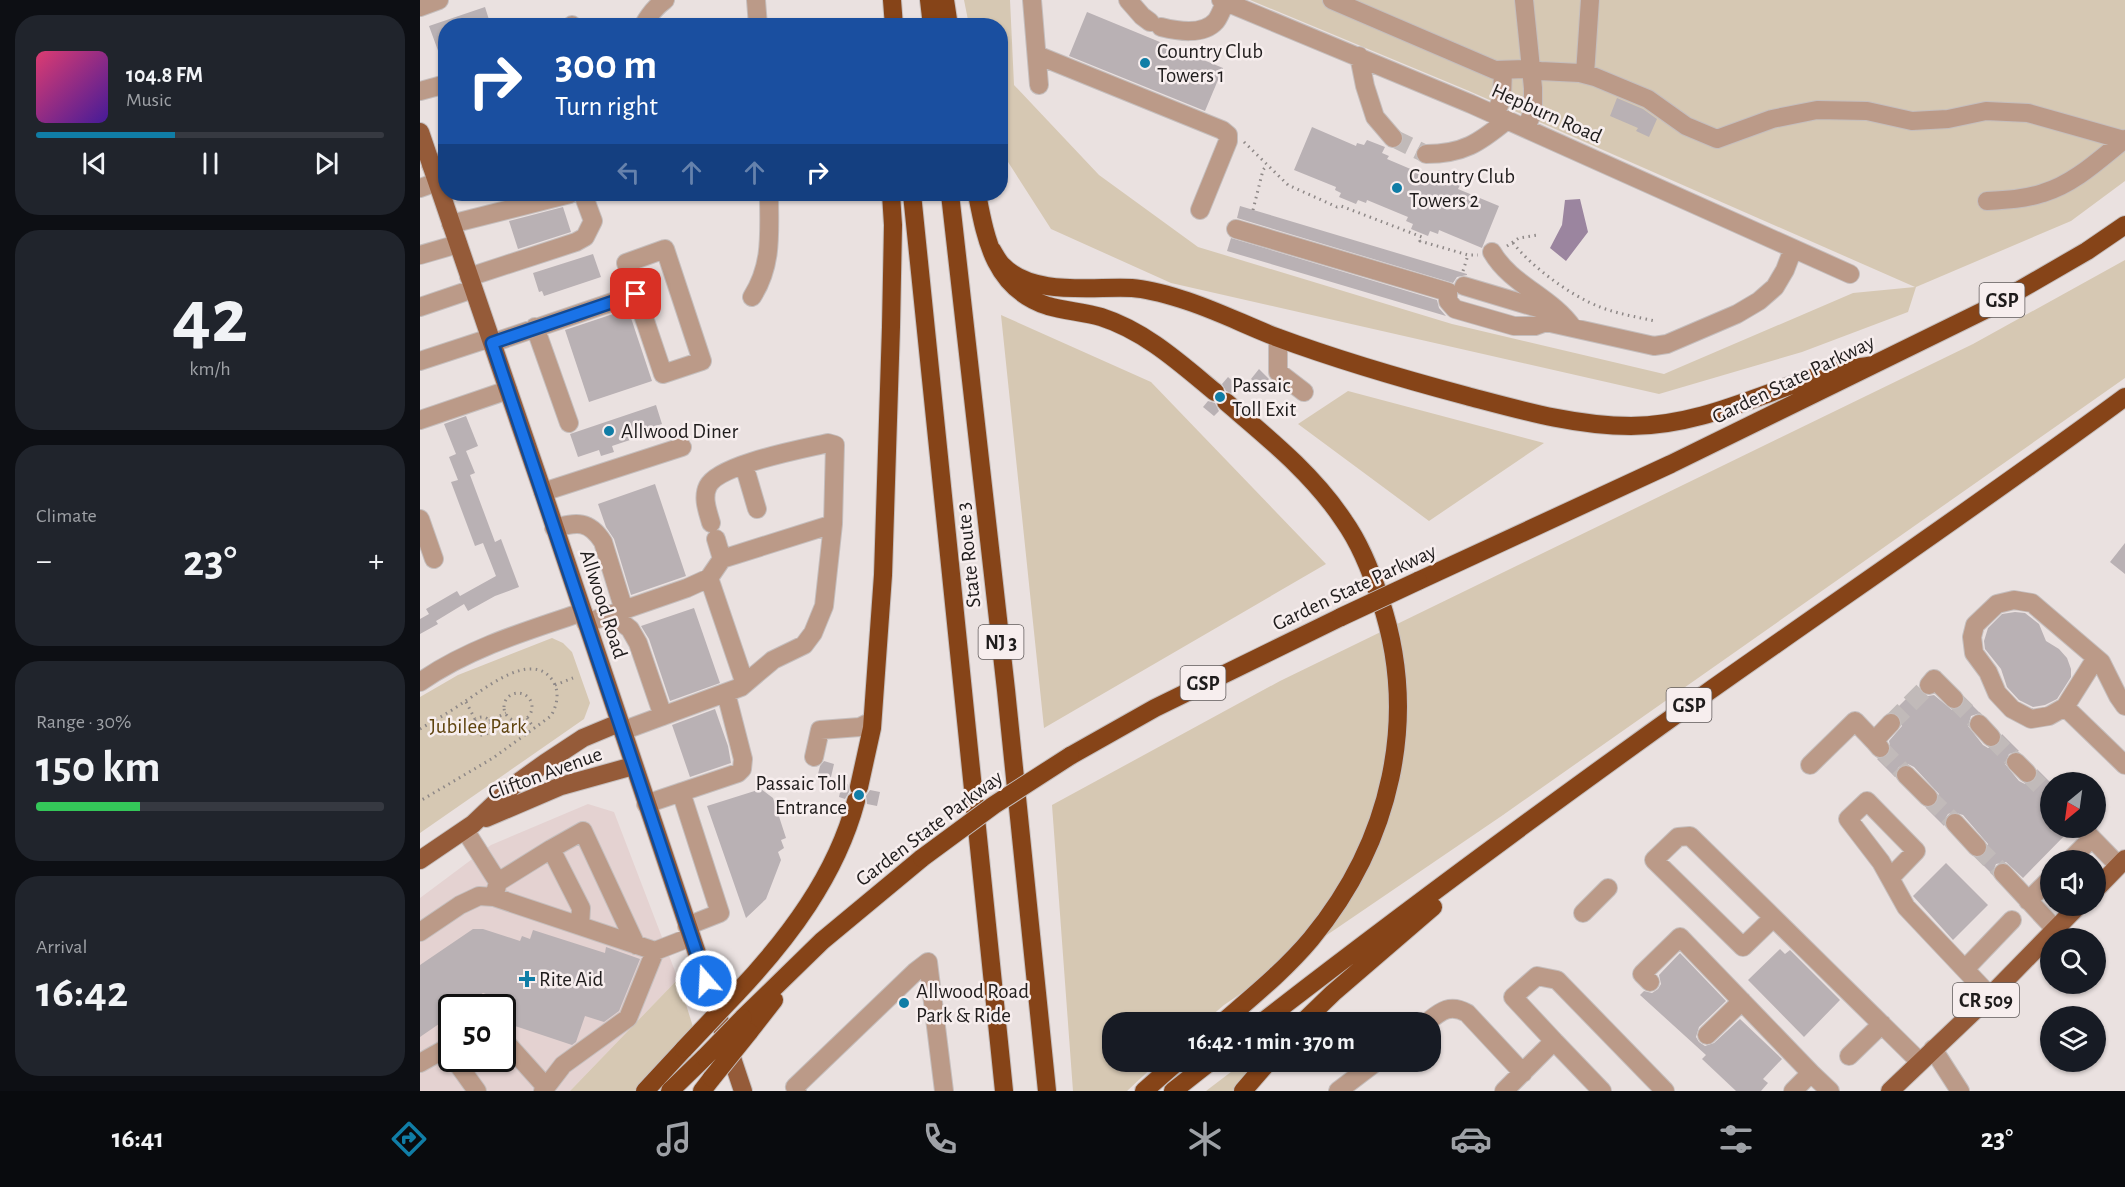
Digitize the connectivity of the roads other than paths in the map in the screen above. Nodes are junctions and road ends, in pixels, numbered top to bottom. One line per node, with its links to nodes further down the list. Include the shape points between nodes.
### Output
1 (439, 0): 2 (street); 14 (street)
2 (451, 0)
3 (665, 0): 15 (street)
4 (756, 0): 16 (street)
5 (891, 0): 17 (highway)
6 (929, 0): 18 (highway)
7 (945, 0): 19 (highway)
8 (1032, 0): 20 (street)
9 (1128, 0): 13 (street, via 1142,16 1178,31 1200,30 1217,20)
10 (1332, 0): 23 (street, via 1495,70)
11 (1524, 0): 22 (street)
12 (1590, 0): 24 (street)
13 (1224, 1): 21 (street, Hepburn Road)
14 (420, 7)
15 (648, 18)
16 (757, 18)
17 (892, 18)
18 (931, 18)
19 (948, 18)
20 (1037, 55): 25 (street); 44 (street, via 1222,130 1228,141)
21 (1359, 56): 28 (street, Hepburn Road); 31 (street, via 1376,117)
22 (1530, 69): 23 (street); 24 (street); 29 (street, via 1533,111)
23 (1503, 70): 28 (street)
24 (1585, 74): 32 (street, via 1648,99 1686,126 1717,139 1772,119 1817,110 1867,111 1912,121 1986,111 2028,113)
25 (1039, 85)
26 (438, 86): 27 (street)
27 (420, 91)
28 (1501, 117): 29 (street, Hepburn Road); 33 (street, via 1483,140 1447,154)
29 (1526, 128): 49 (street, Hepburn Road)
30 (420, 132): 34 (main road, Allwood Road)
31 (1393, 138)
32 (2125, 140): 43 (street, via 2090,168 2044,193)
33 (1426, 154)
34 (433, 174)
35 (443, 201): 45 (main road, Allwood Road)
36 (542, 201): 45 (street)
37 (585, 201): 54 (street, via 593,221 585,237)
38 (769, 201): 56 (street, via 769,253 761,283)
39 (891, 201): 90 (highway, via 886,495)
40 (913, 201): 161 (highway, State Route 3 / NJ 3)
41 (951, 201): 162 (highway, State Route 3 / NJ 3)
42 (978, 201): 50 (highway)
43 (1988, 201)
44 (1200, 210)
45 (451, 224): 48 (main road, Allwood Road)
46 (2125, 225): 64 (highway, Garden State Parkway / GSP, via 1985,310)
47 (1236, 229): 58 (street, via 1448,292 1448,301 1455,309 1524,328)
48 (458, 244): 52 (street); 54 (main road, Allwood Road)
49 (1793, 249): 53 (street, Hepburn Road); 59 (street, via 1775,286 1759,301 1666,344 1654,346)
50 (992, 250): 61 (highway, via 1001,264 1028,281 1059,287 1148,291 1184,300); 132 (highway, via 1004,277 1022,293 1044,304 1101,317 1147,339 1298,466 1353,536 1369,566 1390,630 1399,711 1395,754 1380,816 1361,861 1312,937)
51 (1492, 252): 59 (street, via 1500,265)
52 (420, 255)
53 (1850, 274)
54 (471, 283): 57 (street); 62 (main road, Allwood Road)
55 (636, 294): 55 (street, via 663,374 702,361 664,249 626,263); 60 (street)
56 (752, 297)
57 (420, 307)
58 (1546, 322): 59 (street); 59 (street, via 1462,285)
59 (1569, 322)
60 (535, 327): 62 (street); 69 (street)
61 (1278, 338): 64 (highway, via 1535,414 1629,426 1687,420 1821,375); 66 (street, via 1278,372)
62 (491, 341): 63 (street); 65 (main road, Allwood Road)
63 (420, 361)
64 (1872, 365): 137 (highway, Garden State Parkway / GSP, bridge, via 1671,464 1341,617 1155,708 1070,756 994,805 906,871 822,941)
65 (508, 390): 68 (street); 72 (main road, Allwood Road)
66 (1304, 392)
67 (2125, 397): 101 (highway, GSP)
68 (420, 420)
69 (569, 423)
70 (682, 447): 72 (street)
71 (738, 466): 73 (street); 75 (street, via 828,443 835,445); 78 (street, via 715,477 705,496)
72 (543, 492): 76 (main road, Allwood Road)
73 (757, 508)
74 (420, 519): 77 (street)
75 (833, 525): 78 (street); 85 (street, via 824,606 813,633 804,645 773,660)
76 (554, 528): 80 (street, via 575,523 597,532 603,542); 81 (main road, Allwood Road)
77 (434, 559)
78 (722, 559): 79 (street)
79 (709, 578): 80 (street); 85 (street, via 744,681)
80 (617, 612): 81 (street); 89 (street, via 638,643)
81 (584, 618): 83 (street, via 502,639); 92 (main road, Allwood Road)
82 (2096, 658): 87 (street); 87 (street, via 2031,603 2014,600 1998,604 1975,625 1974,653 1997,693 2012,709 2031,719 2049,716); 88 (street)
83 (420, 682)
84 (1929, 685): 86 (street, via 1934,679)
85 (734, 690): 89 (street); 98 (street, via 742,769)
86 (1954, 699)
87 (2065, 706): 95 (street)
88 (2125, 706)
89 (663, 716): 92 (street)
90 (872, 721): 93 (street, via 860,727 820,730); 156 (highway, bridge, via 857,794 843,841 828,873 771,958)
91 (1891, 723): 94 (street, via 1877,744 1855,721)
92 (620, 727): 96 (main road, Allwood Road); 103 (main road, Clifton Avenue, via 583,738 544,763)
93 (814, 756)
94 (1810, 765)
95 (2125, 765)
96 (633, 766): 100 (main road, Allwood Road); 103 (main road, Clifton Avenue, via 561,786)
97 (1906, 775): 99 (street)
98 (686, 790): 100 (street); 123 (street, via 720,913)
99 (1928, 797)
100 (646, 804): 123 (main road, Allwood Road)
101 (1540, 813): 133 (highway, GSP); 134 (highway)
102 (1954, 824): 105 (street)
103 (469, 827): 107 (main road, Clifton Avenue); 113 (street)
104 (2093, 838): 108 (street)
105 (1977, 847)
106 (551, 849): 113 (street); 120 (street, via 582,908); 125 (street, via 583,831)
107 (420, 860)
108 (2122, 862): 111 (main road)
109 (2003, 873): 115 (street)
110 (1890, 878): 128 (street, via 1906,907)
111 (2106, 879)
112 (1608, 888): 116 (street)
113 (496, 889): 120 (street); 124 (street, via 469,900)
114 (2040, 889): 115 (street)
115 (2028, 901): 121 (street)
116 (1582, 913)
117 (2068, 916): 122 (main road, CR 509)
118 (1773, 918): 118 (street, via 1690,836 1678,837 1654,860 1743,947); 136 (street)
119 (2012, 920): 128 (street)
120 (580, 926): 125 (street)
121 (2053, 928)
122 (2057, 928)
123 (689, 931): 127 (street); 158 (main road, Allwood Road)
124 (420, 932)
125 (636, 945): 127 (street)
126 (2040, 945): 130 (main road, CR 509)
127 (655, 951): 154 (street, via 628,1018 563,1065)
128 (1965, 969): 130 (street)
129 (1646, 978): 131 (street, via 1672,953 1680,938)
130 (1990, 996): 140 (main road, CR 509)
131 (1742, 1001): 138 (street); 152 (street)
132 (1234, 1012)
133 (1276, 1012)
134 (1313, 1012)
135 (1440, 1012): 151 (street, via 1460,1009 1467,1013)
136 (1881, 1024): 142 (street); 144 (street)
137 (746, 1025): 153 (highway, bridge); 157 (highway, Garden State Parkway / GSP, bridge)
138 (1707, 1035)
139 (1554, 1041): 151 (street); 168 (street); 169 (street, via 1513,998 1538,976 1557,980)
140 (1933, 1049): 144 (main road, CR 509); 173 (street)
141 (516, 1055): 154 (street)
142 (1849, 1056)
143 (438, 1057): 145 (street)
144 (1920, 1062): 172 (main road, CR 509)
145 (420, 1063)
146 (464, 1072): 155 (street)
147 (1166, 1072): 163 (highway)
148 (1197, 1072): 164 (highway)
149 (1259, 1072): 165 (highway)
150 (1363, 1072): 166 (street)
151 (1523, 1073): 167 (street)
152 (1811, 1073): 170 (street); 171 (street)
153 (707, 1085)
154 (545, 1089)
155 (477, 1091)
156 (645, 1091)
157 (670, 1091)
158 (743, 1091)
159 (797, 1091): 160 (street, via 795,1087 803,1079 928,962)
160 (944, 1091)
161 (1004, 1091)
162 (1047, 1091)
163 (1144, 1091)
164 (1173, 1091)
165 (1243, 1091)
166 (1338, 1091)
167 (1504, 1091)
168 (1602, 1091)
169 (1665, 1091)
170 (1793, 1091)
171 (1830, 1091)
172 (1890, 1091)
173 (1960, 1091)

